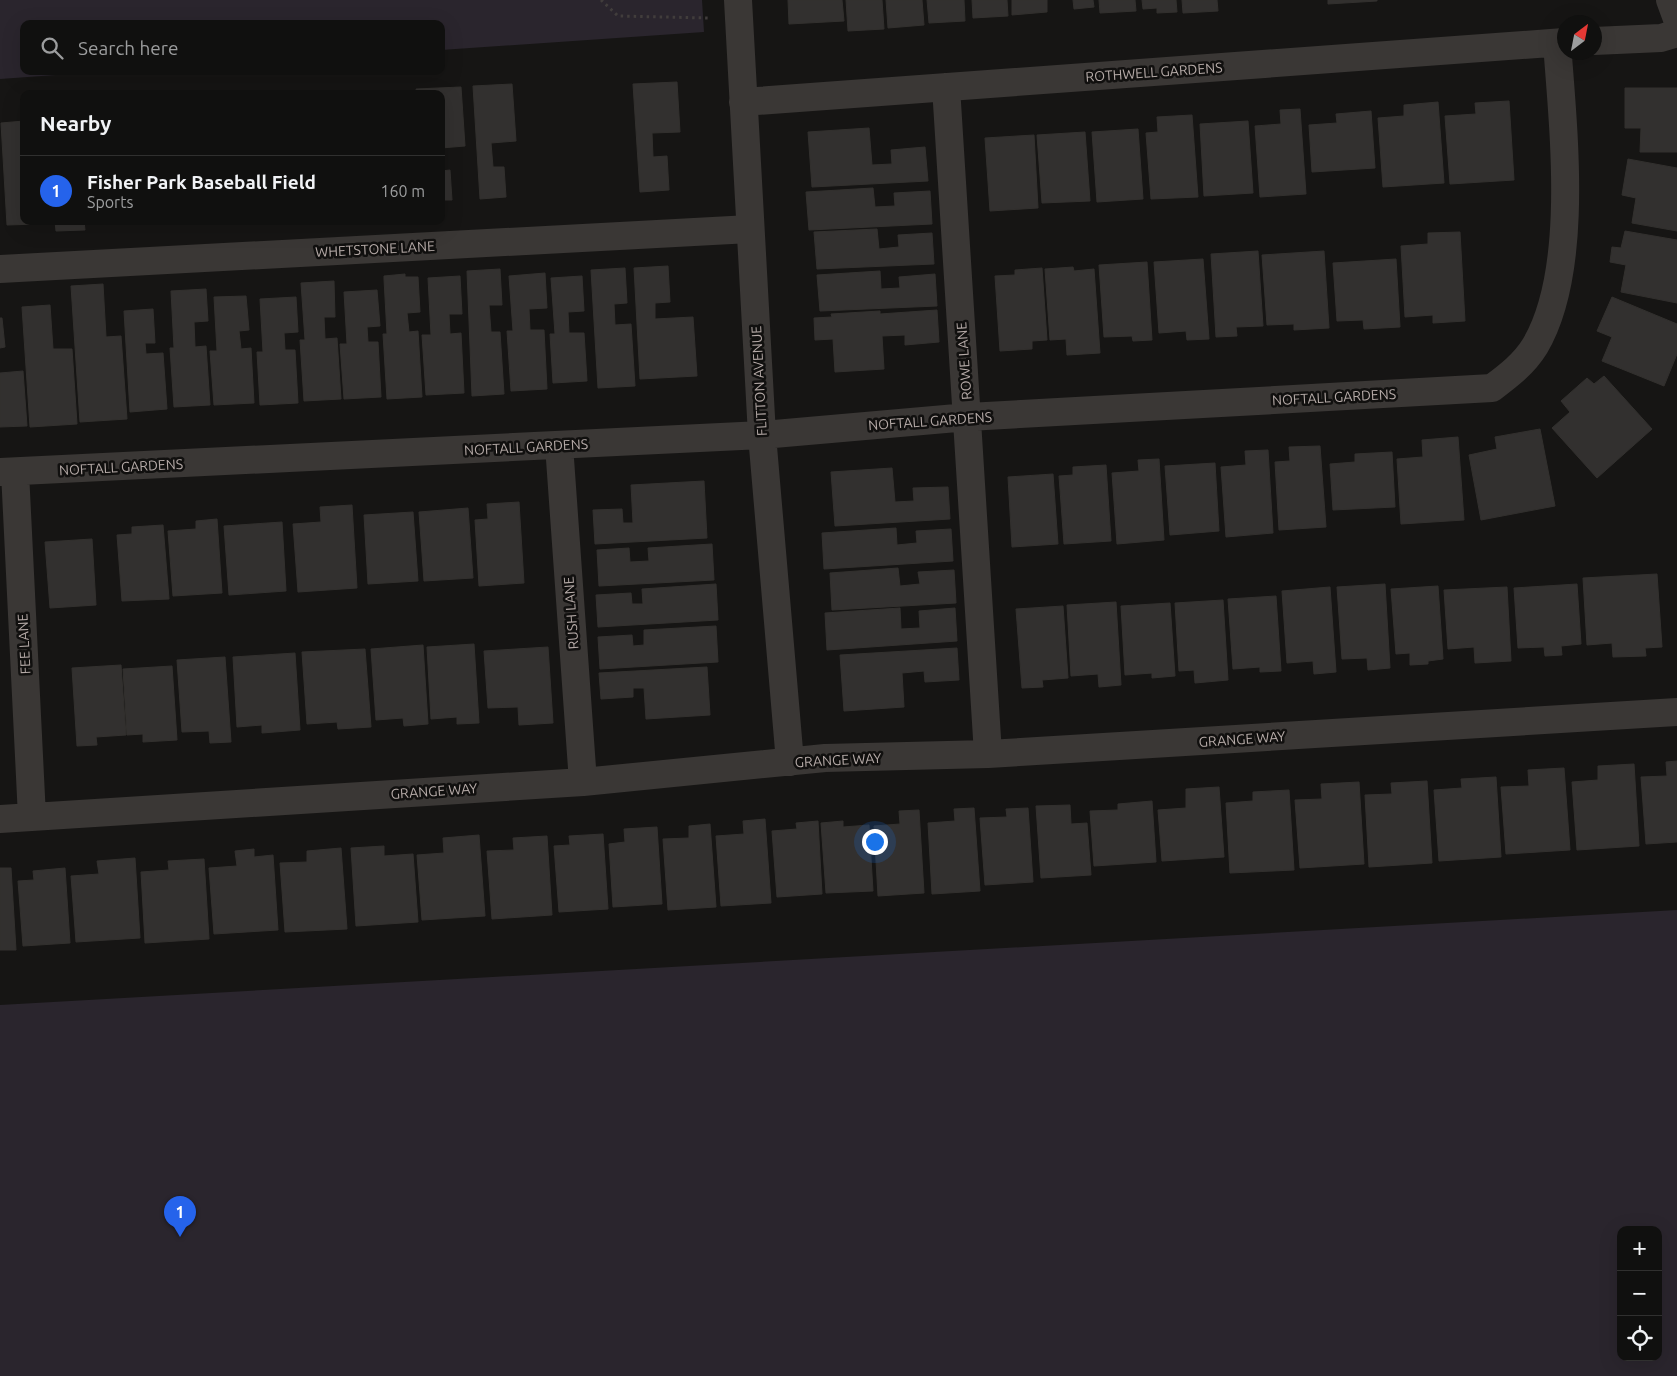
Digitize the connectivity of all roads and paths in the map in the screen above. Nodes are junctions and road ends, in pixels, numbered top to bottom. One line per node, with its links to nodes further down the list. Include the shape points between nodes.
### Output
1 (601, 0): 3 (path, via 618,16)
2 (1670, 0): 4 (street)
3 (738, 9): 10 (street, FLITTON AVENUE)
4 (1677, 19)
5 (1677, 33): 6 (street, via 1661,38)
6 (1602, 41)
7 (1557, 42): 9 (street, ROTHWELL GARDENS)
8 (1562, 60): 13 (street, NOFTALL GARDENS, via 1566,167 1559,266 1550,314 1534,346 1517,368 1492,388)
9 (946, 87): 10 (street, ROTHWELL GARDENS); 13 (street, ROWE LANE)
10 (743, 102): 11 (street, FLITTON AVENUE)
11 (750, 229): 12 (street, WHETSTONE LANE); 14 (street, FLITTON AVENUE)
12 (0, 269)
13 (968, 417): 14 (street, NOFTALL GARDENS); 18 (street, ROWE LANE)
14 (762, 435): 15 (street, NOFTALL GARDENS); 19 (street, FLITTON AVENUE)
15 (559, 445): 16 (street, NOFTALL GARDENS); 20 (street, RUSH LANE)
16 (8, 472): 21 (street, FEE LANE)
17 (1677, 712): 18 (street, GRANGE WAY)
18 (988, 754): 19 (street, GRANGE WAY, via 826,758)
19 (790, 762): 20 (street, GRANGE WAY)
20 (583, 782): 21 (street, GRANGE WAY)
21 (32, 817): 22 (street, GRANGE WAY)
22 (0, 819)

